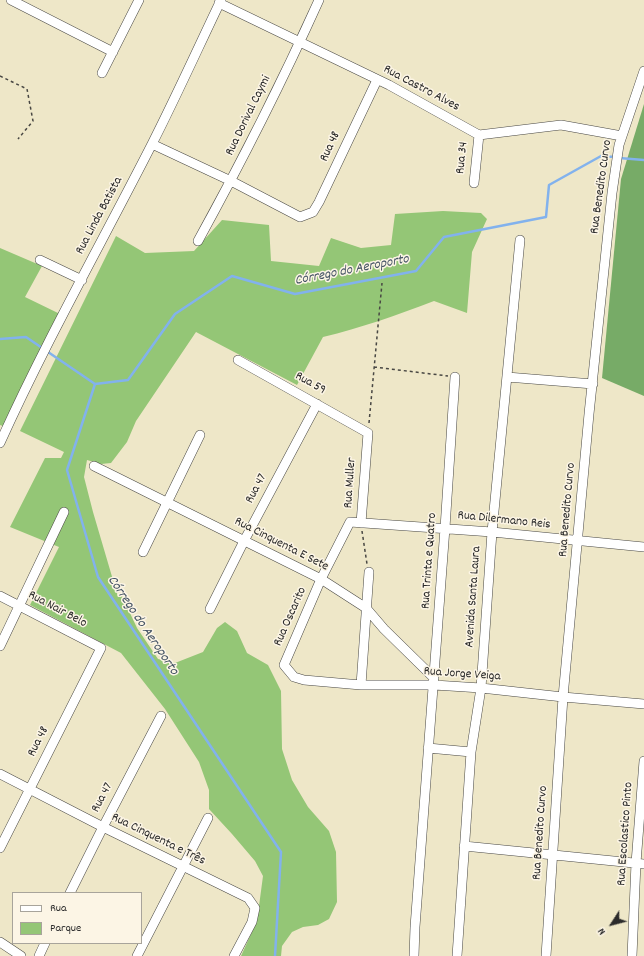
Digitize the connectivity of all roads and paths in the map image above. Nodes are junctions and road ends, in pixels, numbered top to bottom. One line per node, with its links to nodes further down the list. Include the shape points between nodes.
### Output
1 (11, 0): 6 (street)
2 (319, 0): 5 (street, Rua Dorival Caymi)
3 (137, 1): 6 (street)
4 (220, 1): 5 (street, Rua Castro Alves); 14 (street, Rua Linda Batista)
5 (300, 43): 10 (street, Rua Castro Alves); 15 (street, Rua Dorival Caymi)
6 (113, 52): 8 (street)
7 (644, 71): 13 (street, Rua Benedito Curvo)
8 (102, 73)
9 (0, 76): 12 (path, via 27,89 33,121)
10 (377, 80): 11 (street, Rua Castro Alves); 15 (street, Rua 48, via 312,212 300,217)
11 (479, 135): 13 (street, via 561,125); 16 (street, Rua 34)
12 (18, 139)
13 (621, 140): 26 (street, Rua Benedito Curvo)
14 (152, 144): 15 (street); 20 (street, Rua Linda Batista)
15 (231, 180): 18 (street, Rua Dorival Caymi)
16 (474, 183)
17 (520, 240): 25 (street, Avenida Santa Laura)
18 (198, 242)
19 (40, 260): 20 (street)
20 (82, 280): 30 (street, Rua Linda Batista)
21 (382, 283): 23 (path)
22 (238, 360): 27 (street, Rua 59)
23 (374, 367): 24 (path); 28 (path)
24 (455, 376): 35 (street, Rua Trinta e Quatro)
25 (507, 378): 26 (street); 36 (street, Avenida Santa Laura)
26 (593, 384): 38 (street, Rua Benedito Curvo)
27 (317, 404): 28 (street, Rua 59); 37 (street, Rua 47)
28 (368, 433): 34 (street, Rua Muller)
29 (200, 435): 32 (street)
30 (0, 443)
31 (94, 466): 32 (street, Rua Cinquenta E Sete)
32 (168, 503): 37 (street, Rua Cinquenta E Sete); 40 (street)
33 (64, 512): 44 (street)
34 (361, 523): 35 (street, Rua Dilermano Reis); 41 (path, Rua Muller); 42 (street, Rua Oscarito, via 350,522)
35 (445, 528): 36 (street, Rua Dilermano Reis); 50 (street, Rua Trinta e Quatro)
36 (492, 532): 38 (street, Rua Dilermano Reis); 52 (street, Avenida Santa Laura)
37 (244, 540): 42 (street, Rua Cinquenta E Sete); 46 (street, Rua 47)
38 (578, 541): 39 (street, Rua Dilermano Reis); 53 (street, Rua Benedito Curvo)
39 (644, 547)
40 (143, 552)
41 (369, 572): 45 (street)
42 (322, 579): 45 (street, Rua Cinquenta E Sete); 49 (street, Rua Oscarito)
43 (0, 596): 44 (street, Rua Nair Belo)
44 (20, 605): 47 (street); 48 (street, Rua Nair Belo)
45 (366, 608): 50 (street, Rua Cinquenta E Sete); 51 (street)
46 (210, 609)
47 (0, 646)
48 (101, 648): 60 (street, Rua 48)
49 (284, 665): 51 (street, Rua Jorge Veiga, via 294,677 304,680)
50 (434, 682): 51 (street, Rua Jorge Veiga); 52 (street, Rua Jorge Veiga); 56 (street, Rua Trinta e Quatro)
51 (361, 685)
52 (481, 688): 53 (street, Rua Jorge Veiga); 57 (street, Avenida Santa Laura)
53 (563, 697): 54 (street, Rua Jorge Veiga); 65 (street, Rua Benedito Curvo)
54 (644, 704)
55 (161, 716): 62 (street, Rua 47)
56 (428, 748): 57 (street); 75 (street, Rua Trinta e Quatro)
57 (471, 752): 63 (street, Avenida Santa Laura)
58 (644, 761): 66 (street, Rua Escolastico Pinto)
59 (0, 774): 60 (street, Rua Cinquenta e Três)
60 (30, 789): 62 (street, Rua Cinquenta e Três); 64 (street, Rua 48)
61 (208, 818): 67 (street)
62 (103, 827): 67 (street, Rua Cinquenta e Três); 68 (street, Rua 47)
63 (464, 846): 65 (street); 76 (street, Avenida Santa Laura)
64 (0, 848)
65 (552, 856): 66 (street); 77 (street, Rua Benedito Curvo)
66 (640, 864): 78 (street, Rua Escolastico Pinto)
67 (184, 866): 73 (street); 74 (street, Rua Cinquenta e Três, via 248,898 255,908 252,922)
68 (70, 892)
69 (0, 942): 71 (street)
70 (45, 944): 72 (street)
71 (21, 956)
72 (39, 956)
73 (136, 956)
74 (234, 956)
75 (414, 956)
76 (457, 956)
77 (546, 956)
78 (632, 956)

